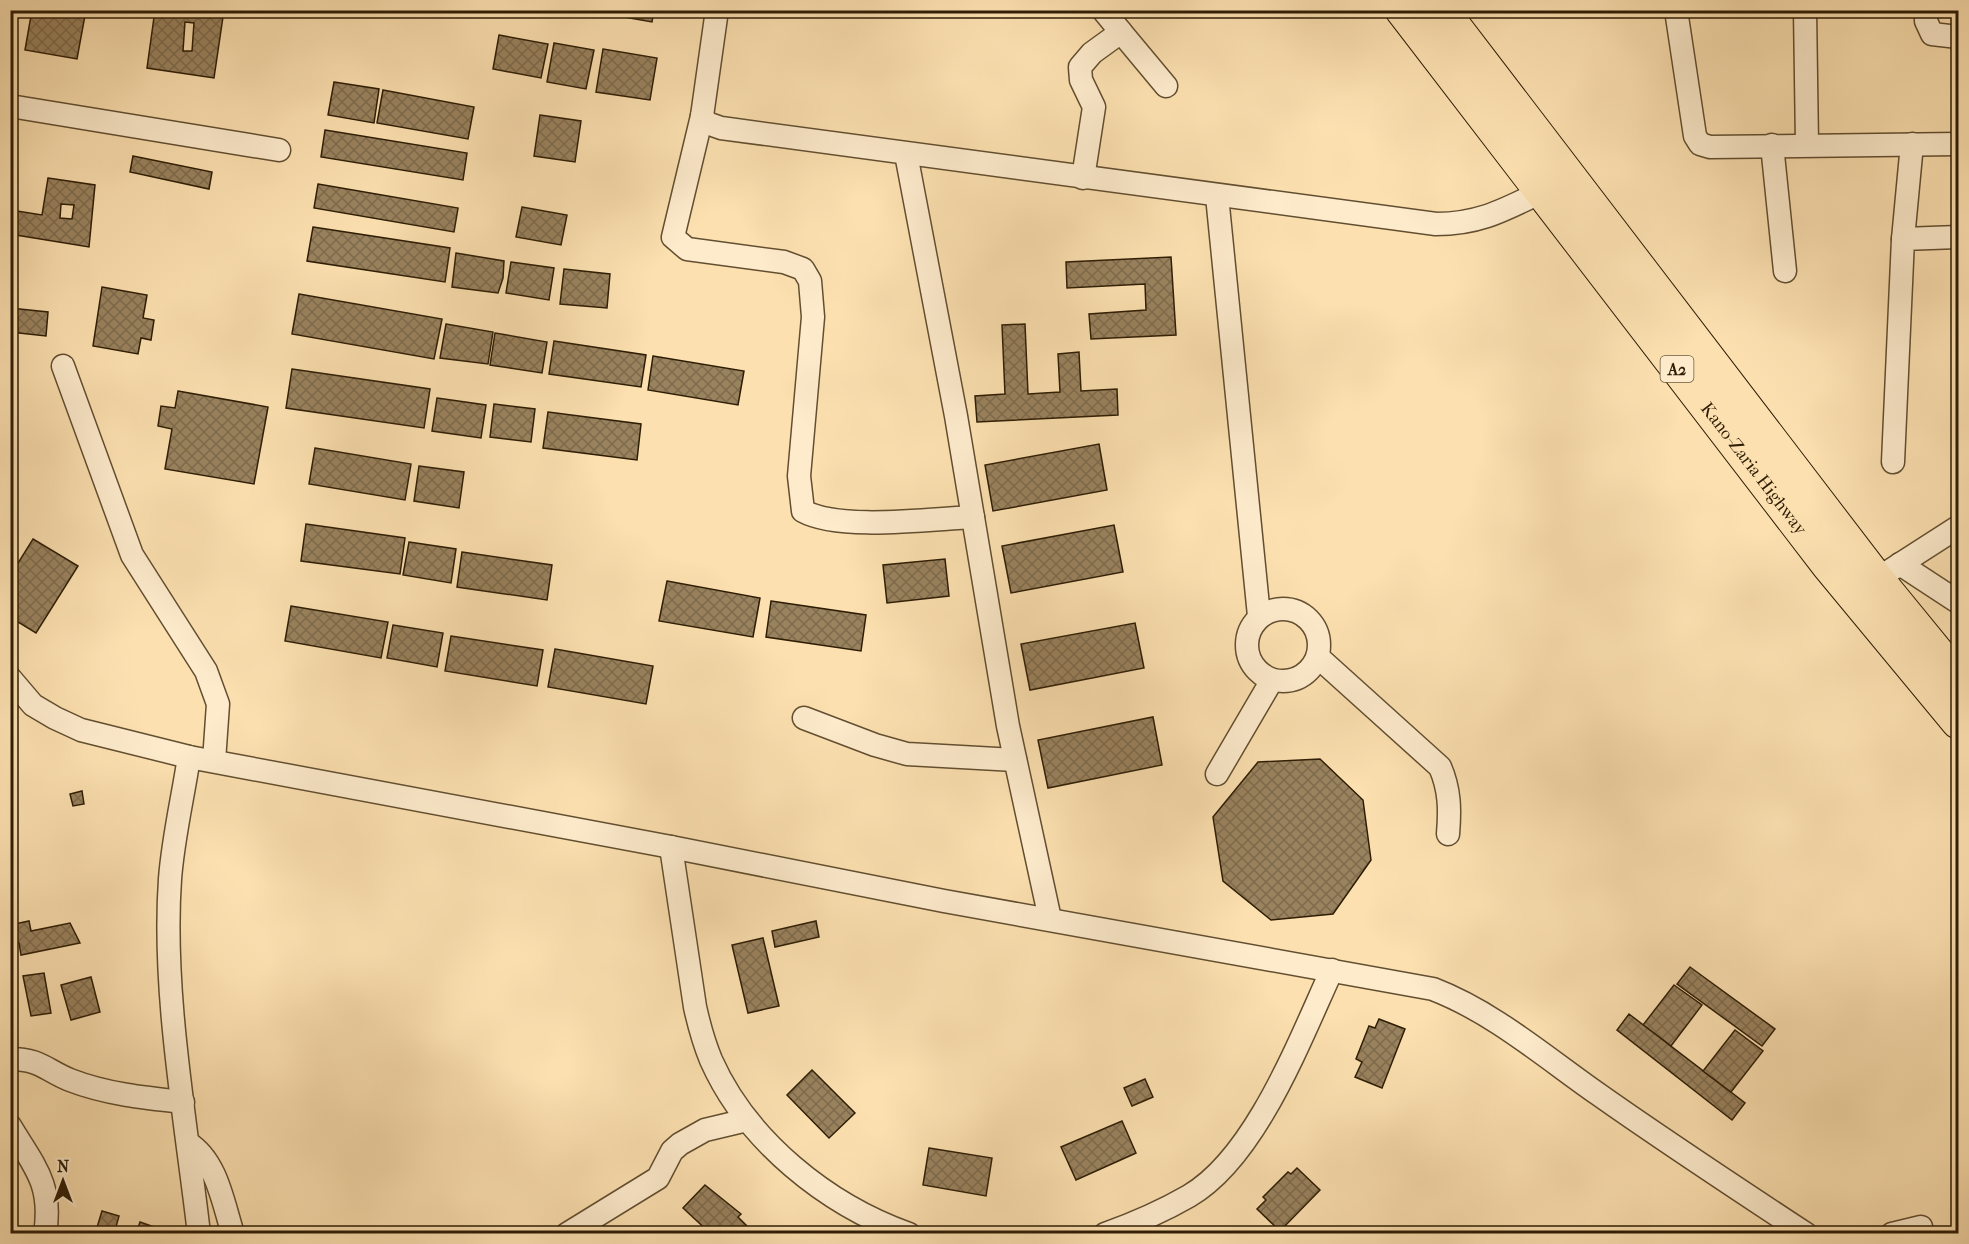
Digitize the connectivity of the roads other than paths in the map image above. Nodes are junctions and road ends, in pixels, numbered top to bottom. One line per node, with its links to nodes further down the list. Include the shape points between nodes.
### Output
1 (717, 10): 12 (street)
2 (1103, 10): 8 (street)
3 (1402, 10): 20 (highway, Kano-Zaria Highway / A2)
4 (1442, 10): 29 (highway, Kano-Zaria Highway / A2)
5 (1676, 10): 15 (street, via 1695,136 1700,144)
6 (1805, 10): 16 (street)
7 (1926, 10): 9 (street, via 1932,34)
8 (1120, 32): 10 (street); 19 (street, via 1080,67 1081,80 1094,107)
9 (1959, 37)
10 (1166, 86)
11 (10, 106): 17 (street)
12 (702, 116): 18 (street, via 707,123 721,128); 27 (street, via 672,237 687,249 784,262 803,269 810,280 813,317 799,476 803,511 817,519 857,522)
13 (1912, 144): 14 (street); 16 (street); 23 (street)
14 (1959, 144)
15 (1772, 145): 16 (street); 24 (street)
16 (1807, 145)
17 (279, 150)
18 (906, 154): 19 (street); 27 (street)
19 (1083, 178): 21 (street)
20 (1541, 192): 21 (street, via 1486,219 1459,224 1402,221); 37 (highway, Kano-Zaria Highway / A2, via 1828,565)
21 (1217, 196): 31 (street)
22 (1959, 237): 23 (street)
23 (1903, 239): 26 (street)
24 (1785, 271)
25 (63, 366): 40 (street, via 132,555 206,671 218,704)
26 (1893, 462)
27 (973, 517): 39 (street)
28 (1959, 527): 29 (street)
29 (1889, 572): 30 (street); 34 (highway, Kano-Zaria Highway / A2)
30 (1959, 602)
31 (1259, 616): 32 (street, via 1276,608 1303,615 1311,621 1319,638); 35 (street, via 1248,632 1246,651 1254,669)
32 (1318, 657): 35 (street, via 1307,673 1289,681); 42 (street, via 1440,768 1447,783)
33 (10, 678): 38 (street, via 33,705 55,718 81,729)
34 (1959, 678)
35 (1272, 680): 41 (street)
36 (804, 718): 39 (street, via 907,754)
37 (1959, 722)
38 (189, 757): 40 (street); 47 (street, via 170,878 171,969)
39 (1016, 760): 44 (street)
40 (214, 761): 43 (street)
41 (1217, 774)
42 (1448, 834)
43 (671, 847): 44 (street); 48 (street, via 699,1024 712,1061)
44 (1050, 919): 45 (street)
45 (1332, 970): 57 (street, via 1273,1099 1229,1161 1190,1196); 58 (street, via 1433,989 1454,997)
46 (10, 1059): 47 (street, via 29,1059 70,1080 133,1097)
47 (183, 1102): 50 (street)
48 (747, 1120): 55 (street, via 705,1130 680,1144 657,1179); 56 (street, via 785,1159 834,1198 876,1222)
49 (10, 1126): 52 (street, via 36,1166 48,1200)
50 (188, 1143): 53 (street); 54 (street, via 197,1148 213,1171)
51 (1921, 1227): 59 (street)
52 (45, 1233)
53 (199, 1233)
54 (233, 1233)
55 (567, 1233)
56 (909, 1233)
57 (1105, 1233)
58 (1806, 1233)
59 (1892, 1233)

